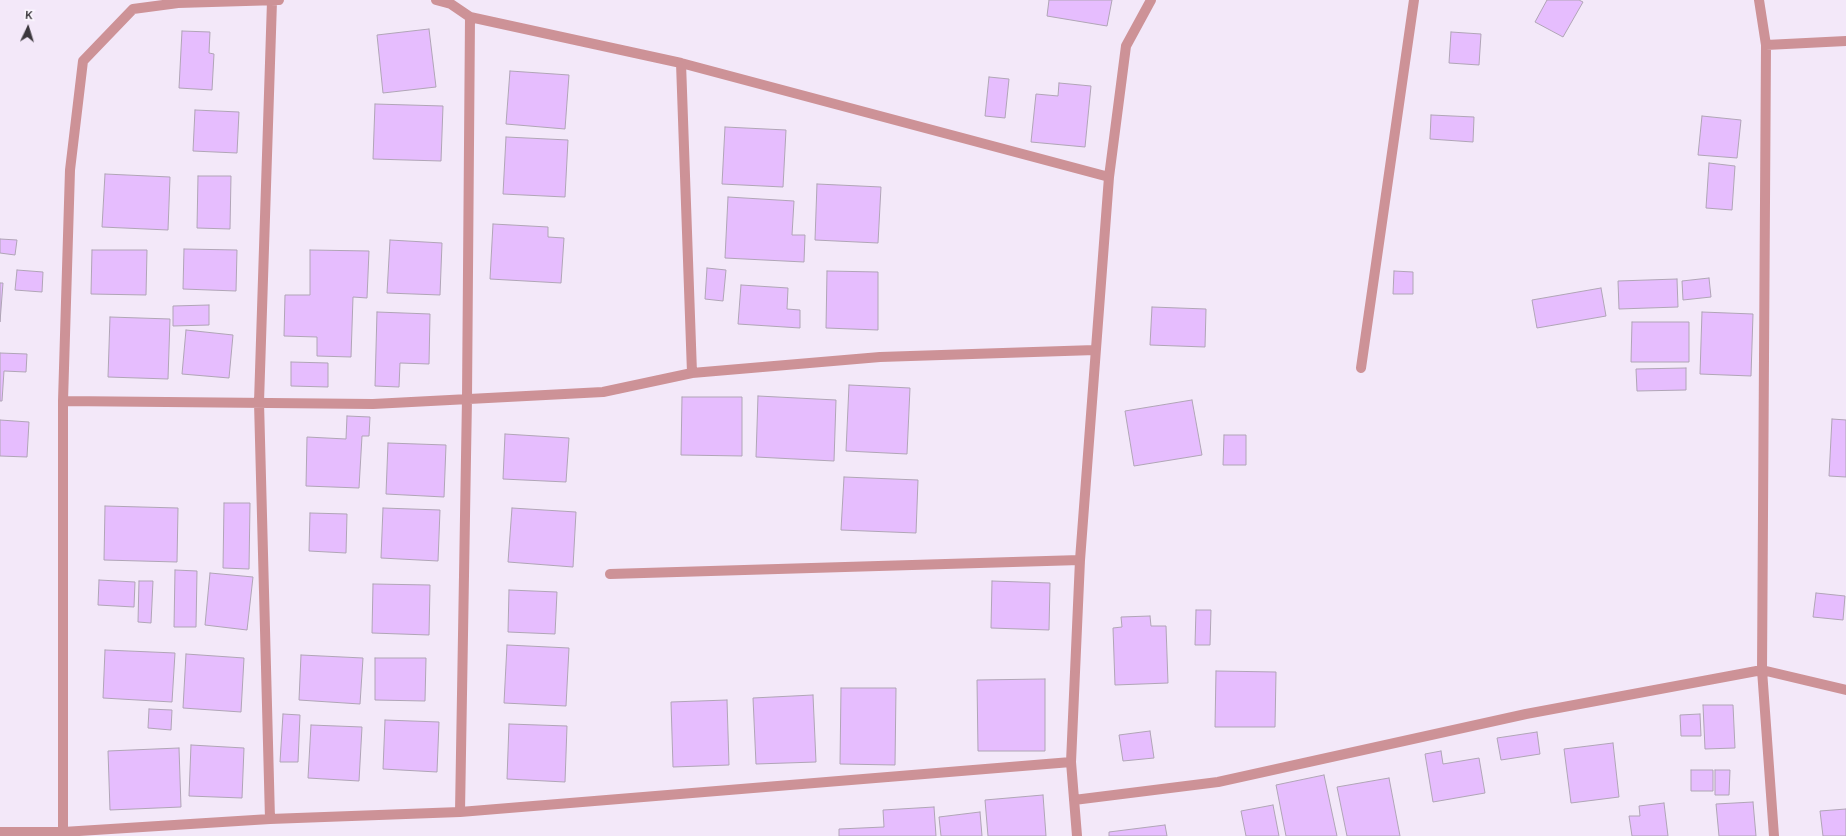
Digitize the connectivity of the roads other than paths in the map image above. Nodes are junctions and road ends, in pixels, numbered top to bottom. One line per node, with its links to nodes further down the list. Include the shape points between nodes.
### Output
1 (275, 0): 16 (street, via 178,3 133,9 82,61 70,170); 17 (street)
2 (436, 0): 6 (street)
3 (1151, 0): 11 (street, via 1126,46)
4 (1414, 0): 13 (street)
5 (1759, 0): 9 (street)
6 (451, 2): 7 (street)
7 (470, 17): 10 (street); 15 (street)
8 (1846, 40): 9 (street)
9 (1766, 45): 20 (street)
10 (681, 63): 11 (street); 14 (street)
11 (1109, 177): 12 (street)
12 (1095, 350): 14 (street, via 880,357); 18 (street)
13 (1361, 368)
14 (692, 373): 15 (street, via 603,392)
15 (467, 398): 17 (street, via 373,404); 24 (street)
16 (63, 401): 17 (street); 27 (street)
17 (260, 402): 25 (street)
18 (1080, 560): 19 (street); 22 (street)
19 (610, 574)
20 (1762, 670): 21 (street); 23 (street, via 1526,714 1218,782); 29 (street)
21 (1846, 690)
22 (1070, 762): 23 (street); 24 (street)
23 (1074, 800): 28 (street)
24 (460, 812): 25 (street)
25 (270, 819): 27 (street)
26 (0, 832): 27 (street)
27 (62, 832)
28 (1077, 836)
29 (1774, 836)

